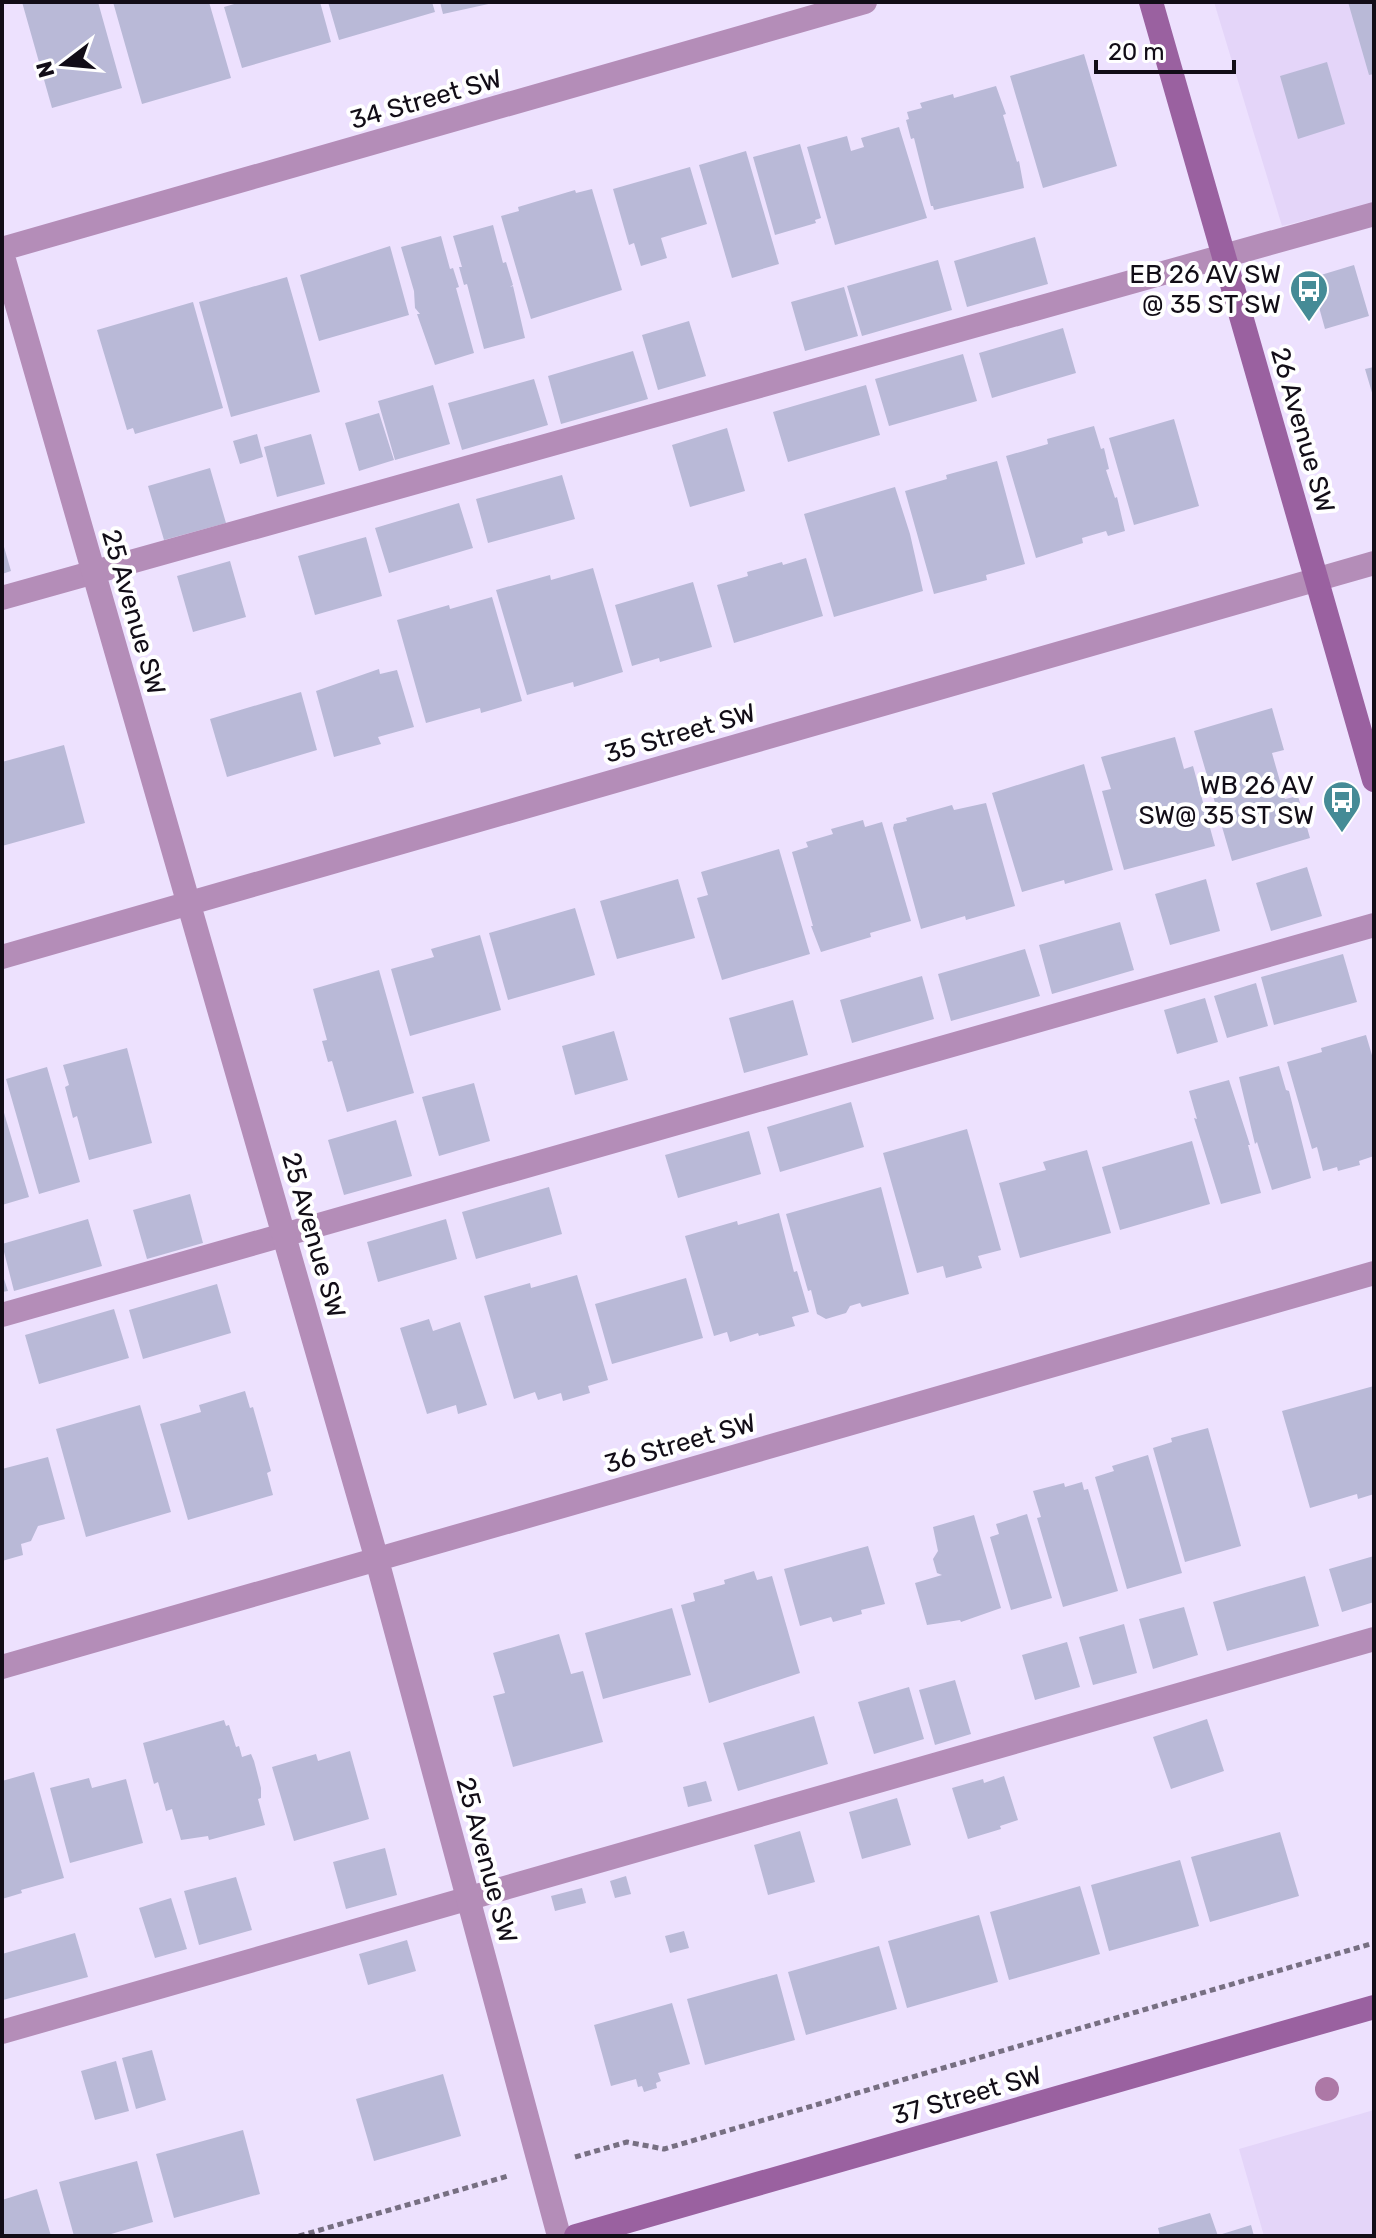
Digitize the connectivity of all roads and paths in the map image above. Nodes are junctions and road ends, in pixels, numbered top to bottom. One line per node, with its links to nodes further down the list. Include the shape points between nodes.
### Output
1 (865, 2): 4 (street, 34 Street SW)
2 (1151, 2): 5 (main road, 26 Avenue SW)
3 (1374, 214): 5 (street)
4 (2, 251): 7 (street, 25 Avenue SW)
5 (1224, 257): 7 (street); 8 (main road, 26 Avenue SW)
6 (1374, 563): 8 (street, 35 Street SW)
7 (93, 572): 9 (street); 11 (street, 25 Avenue SW)
8 (1317, 580): 10 (main road, 26 Avenue SW); 11 (street, 35 Street SW)
9 (2, 598)
10 (1374, 780)
11 (189, 903): 13 (street, 35 Street SW); 14 (street, 25 Avenue SW)
12 (1374, 925): 14 (street)
13 (2, 957)
14 (285, 1234): 16 (street); 17 (street, 25 Avenue SW)
15 (1374, 1273): 17 (street, 36 Street SW)
16 (2, 1315)
17 (377, 1560): 19 (street, 36 Street SW); 20 (street, 25 Avenue SW)
18 (1374, 1639): 20 (street)
19 (2, 1667)
20 (468, 1898): 23 (street); 27 (street, 25 Avenue SW)
21 (1374, 1943): 24 (path, via 664,2149 627,2142)
22 (1374, 2007): 28 (main road, 37 Street SW)
23 (2, 2032)
24 (566, 2159)
25 (514, 2174): 26 (path)
26 (299, 2236)
27 (559, 2236)
28 (576, 2236)

